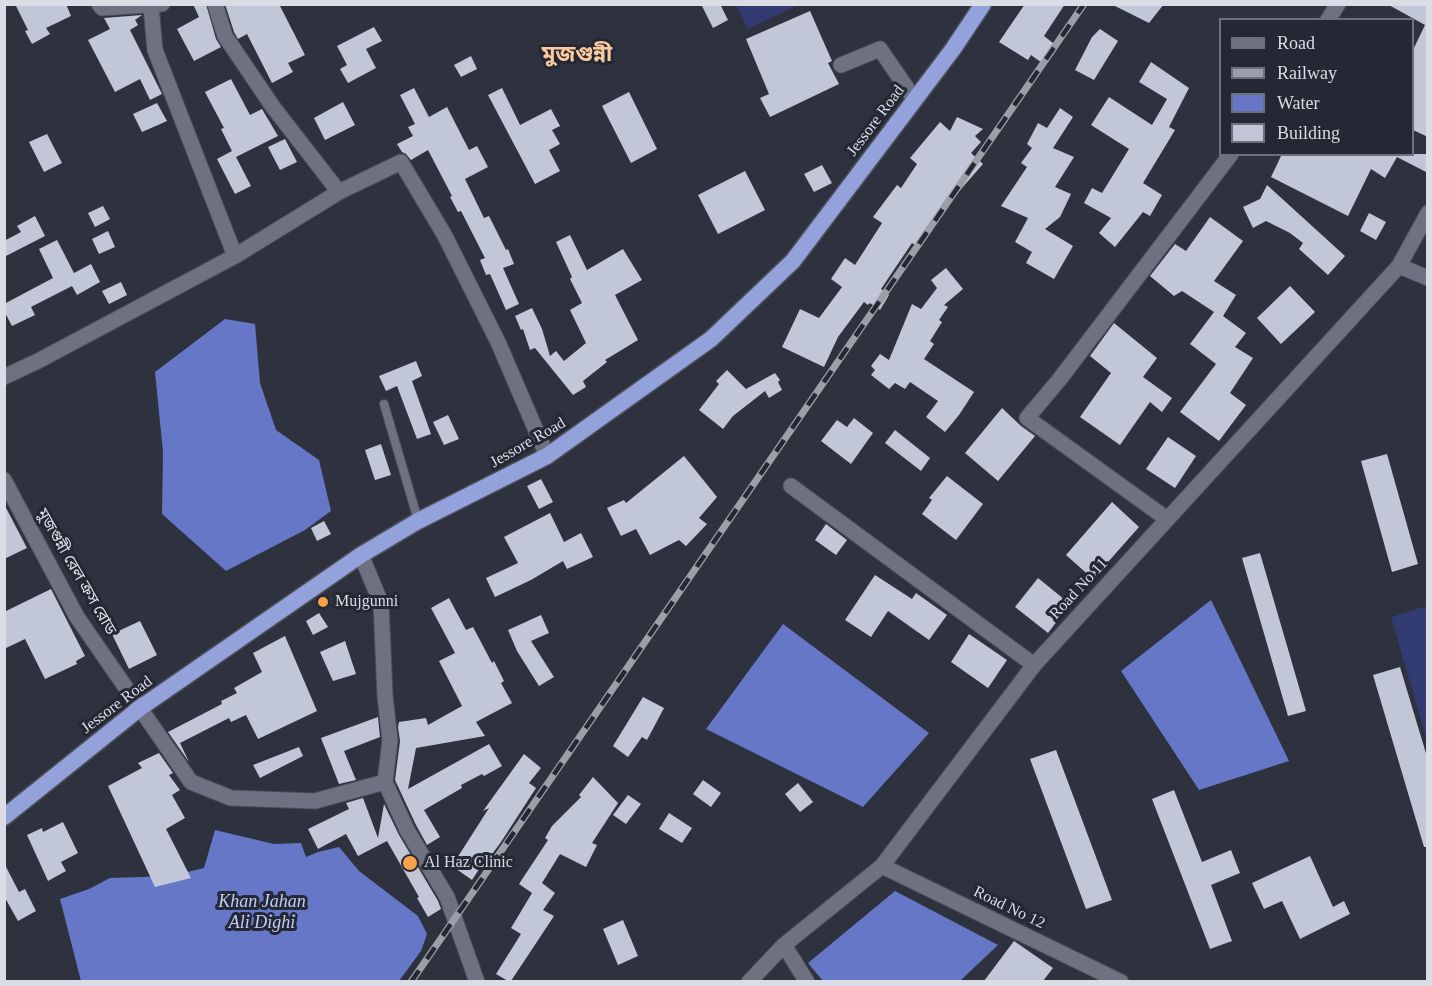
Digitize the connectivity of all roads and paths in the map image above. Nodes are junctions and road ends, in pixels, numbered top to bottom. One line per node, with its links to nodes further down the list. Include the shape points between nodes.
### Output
1 (99, 4): 5 (street, via 102,8)
2 (215, 4): 10 (street, via 225,36 273,107)
3 (983, 4): 8 (highway, Jessore Road)
4 (1338, 4): 6 (street)
5 (156, 5): 12 (street, via 155,50)
6 (1329, 18)
7 (841, 65): 8 (street, via 880,49)
8 (915, 100): 17 (highway, Jessore Road, via 793,261 711,339)
9 (1230, 156): 20 (street, via 1027,418)
10 (339, 192): 12 (street); 17 (street, via 400,162 445,236 493,331)
11 (1428, 213): 13 (street, Road No 11)
12 (235, 256): 15 (street)
13 (1399, 266): 14 (street); 20 (street, Road No 11)
14 (1428, 278)
15 (4, 377)
16 (384, 404): 21 (lane)
17 (547, 456): 21 (highway, Jessore Road)
18 (4, 480): 24 (street, মুজগুন্নী রেল ক্রস রোড, via 77,617)
19 (791, 486): 23 (street)
20 (1167, 519): 23 (street, Road No 11)
21 (418, 521): 22 (highway, Jessore Road)
22 (361, 555): 24 (highway, Jessore Road); 25 (street, via 381,603 390,740)
23 (1034, 665): 27 (street, Road No 11)
24 (140, 708): 25 (street, মুজগুন্নী রেল ক্রস রোড, via 191,782 231,798 315,801); 26 (highway, Jessore Road)
25 (386, 782): 29 (street, via 406,830 447,897)
26 (4, 817)
27 (882, 866): 28 (street, Road No 11); 32 (street, Road No 12)
28 (784, 945): 30 (street, Road No 11); 31 (street)
29 (477, 981)
30 (749, 981)
31 (807, 981)
32 (1121, 981)

